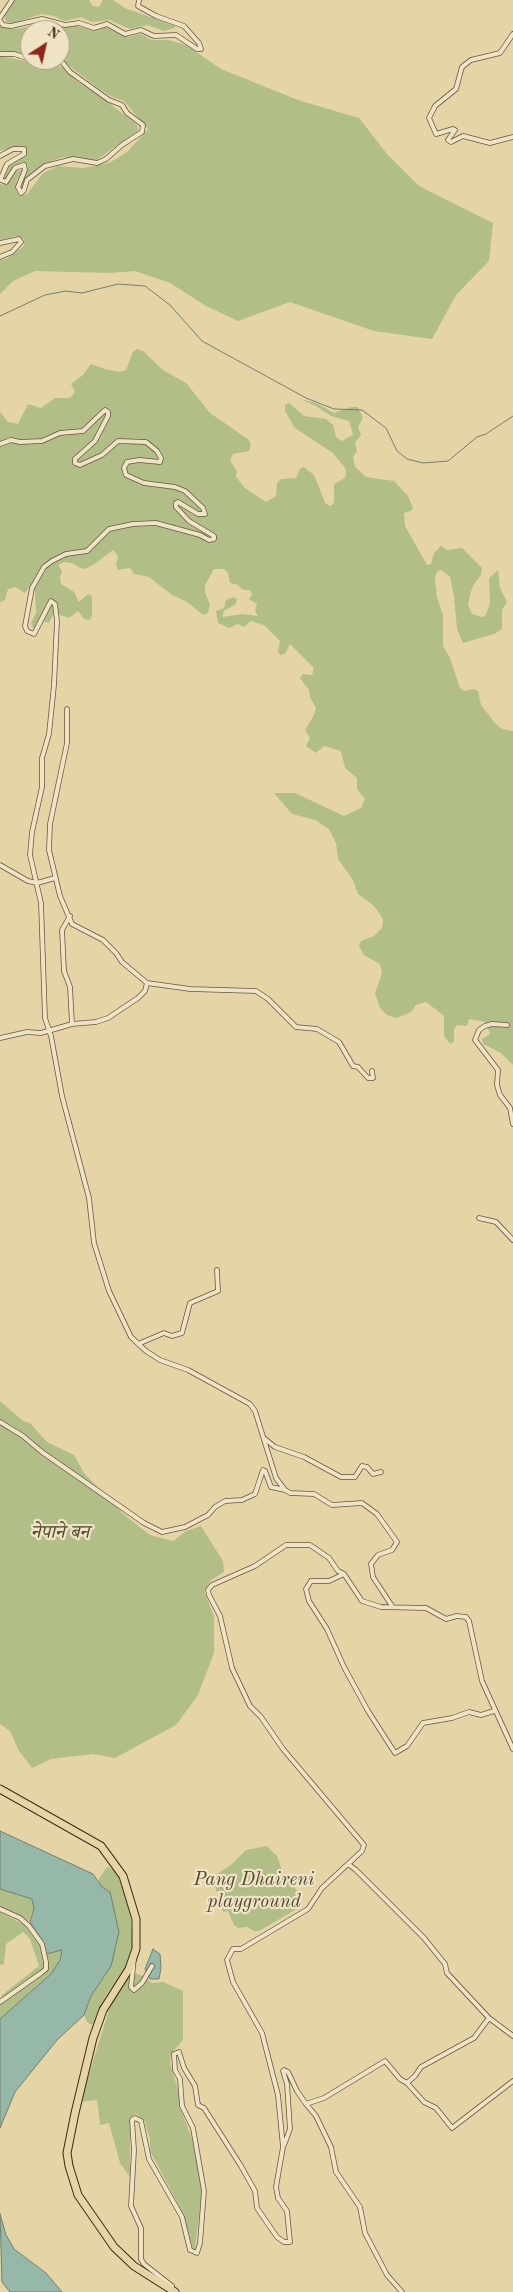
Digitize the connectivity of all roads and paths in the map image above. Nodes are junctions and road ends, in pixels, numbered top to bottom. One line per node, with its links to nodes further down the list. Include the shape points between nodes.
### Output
1 (12, 0): 3 (street)
2 (139, 0): 3 (street, via 138,6 184,26 201,49 172,34 154,36 142,30 125,34 107,24 94,28 79,23 64,26 42,19 11,26 3,25)
3 (0, 19)
4 (513, 34): 8 (street, via 500,53 470,60 462,67 456,89 435,106 429,118 436,134 455,130 448,140 451,142 463,136 490,142)
5 (0, 54): 6 (street)
6 (20, 56)
7 (68, 70): 9 (street, via 109,100 122,105 143,125 142,132 97,163 73,159 45,166 27,180 21,193 18,187 24,165 15,168 6,182 1,178 7,164 24,154 24,149)
8 (513, 137)
9 (0, 156)
10 (0, 243): 11 (street, via 18,239 21,242 12,252)
11 (0, 257)
12 (0, 444): 16 (street, via 11,440 42,441 60,433 83,431 105,410 108,416 95,441 75,459 75,463 80,465 102,455 118,441 146,442 157,451 160,462 132,460 125,466 126,475 144,483 185,491 203,508 204,514 198,514 178,502 176,508 189,521 214,536 209,540 156,524 132,524 110,529 87,551 62,556 38,575 32,588 25,626 34,634 51,601 55,604 56,622 49,734 42,758 42,787 30,855)
13 (67, 709): 15 (street, via 67,742 50,824)
14 (0, 865): 16 (street, via 28,882)
15 (55, 878): 16 (street); 17 (street)
16 (37, 883): 21 (street, via 45,953 44,1005)
17 (70, 916): 18 (street, via 72,924 103,940); 19 (street, via 62,930)
18 (147, 983): 19 (street, via 138,998 108,1018); 23 (street, via 190,989 256,991 296,1027 317,1029 339,1042 353,1066 368,1078 373,1078)
19 (72, 1024): 21 (street)
20 (507, 1025): 24 (street, via 484,1026 475,1040 498,1070 497,1085 510,1108)
21 (49, 1031): 22 (street); 28 (street, via 89,1198 94,1243 119,1315)
22 (0, 1038)
23 (372, 1071)
24 (513, 1124)
25 (479, 1218): 26 (street, via 496,1222)
26 (513, 1240)
27 (217, 1270): 28 (street, via 218,1291 190,1303 182,1333 172,1336 164,1332)
28 (138, 1344): 30 (street, via 160,1360 188,1370 250,1404)
29 (0, 1422): 32 (street, via 144,1524 162,1532 185,1527 225,1502 242,1500 254,1494 263,1470 271,1487)
30 (264, 1438): 31 (street, via 275,1447 304,1457 341,1478 356,1477 362,1466 375,1475); 32 (street, via 276,1478)
31 (380, 1472)
32 (285, 1490): 34 (street, via 314,1494 332,1505 362,1503 377,1514 397,1542 392,1550 378,1555 371,1564 373,1577)
33 (344, 1574): 34 (street, via 362,1601 382,1607); 35 (street, via 329,1581 311,1581 306,1589 309,1601 368,1711 395,1753 407,1746 423,1723 469,1712 481,1715); 38 (street, via 310,1545 286,1545 256,1566 216,1582 208,1590 220,1616 234,1675 239,1678 250,1706 364,1845 362,1852)
34 (392, 1606): 35 (street, via 426,1608 446,1619 462,1616 467,1619 482,1681)
35 (494, 1711): 36 (street)
36 (513, 1749)
37 (0, 1789): 40 (highway, via 101,1846 108,1854 123,1876 130,1898 136,1919)
38 (348, 1864): 43 (street, via 424,1938 445,1964 447,1973); 48 (street, via 322,1888 308,1909 241,1949 233,1949 227,1960 233,1982 254,2016 265,2042 278,2094)
39 (0, 1909): 42 (street, via 30,1926 42,1944 46,1962 46,1969)
40 (136, 1949): 41 (street, via 131,1987 134,1990); 49 (highway, via 129,1969 107,2002 93,2038 75,2113 68,2160 78,2195 114,2247 134,2266)
41 (152, 1966)
42 (0, 2002)
43 (489, 2018): 44 (street); 46 (street, via 474,2038 421,2066)
44 (513, 2036)
45 (513, 2081): 46 (street, via 452,2128 436,2108 424,2102)
46 (406, 2083): 47 (street, via 385,2061 324,2098)
47 (306, 2104): 48 (street, via 284,2070 290,2129); 50 (street, via 316,2116 331,2147 336,2172 360,2207 365,2233 386,2275)
48 (283, 2147): 49 (street, via 276,2187 278,2198 287,2211 292,2239 287,2243 277,2237 257,2208 255,2191 204,2108 198,2105 195,2086 184,2068 180,2053 175,2053 174,2066 180,2079 182,2106 193,2128 204,2191 200,2243 196,2253 190,2250 182,2217 149,2159 141,2121 134,2118 131,2206 140,2228 141,2259)
49 (173, 2290)
50 (402, 2292)

